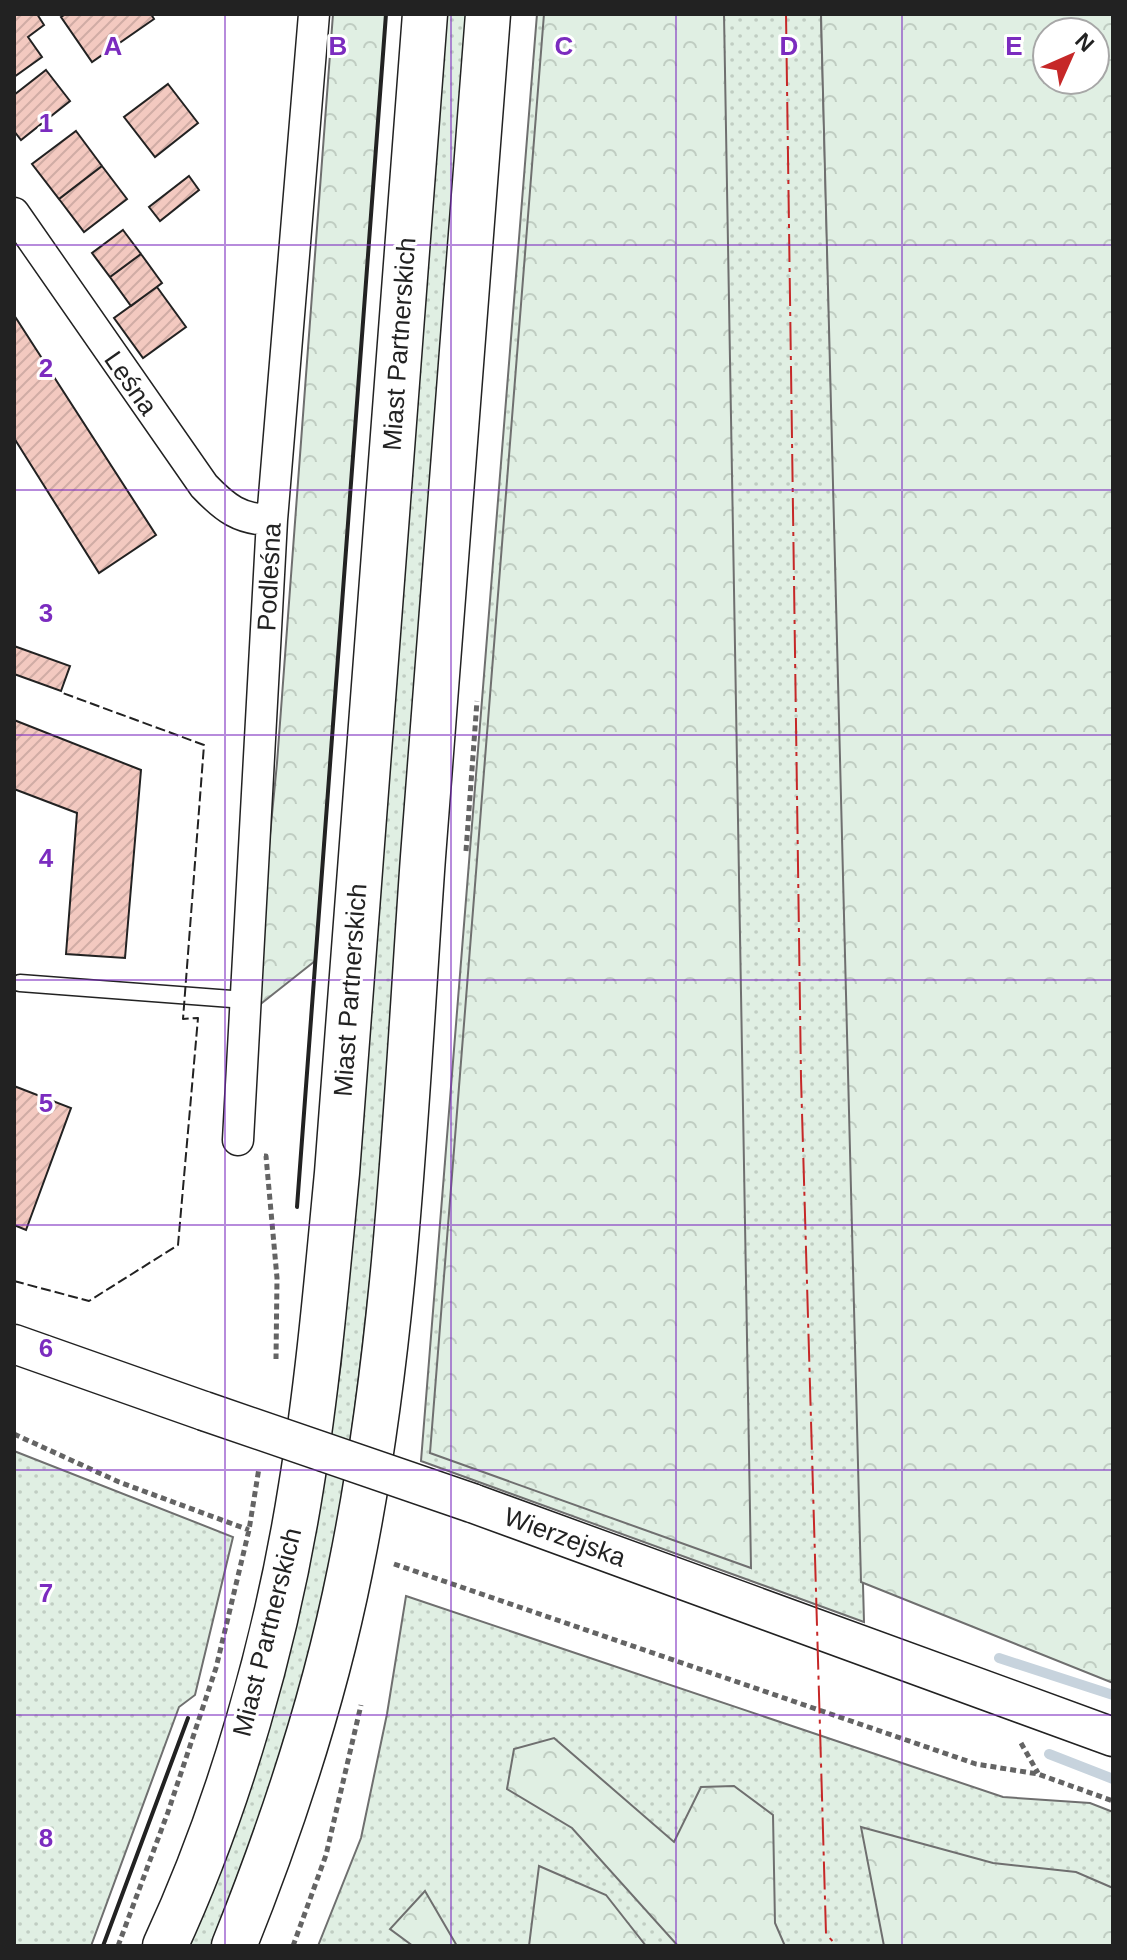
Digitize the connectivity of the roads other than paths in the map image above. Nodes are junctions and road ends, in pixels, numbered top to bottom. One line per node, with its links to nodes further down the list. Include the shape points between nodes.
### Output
1 (314, 14): 5 (street, Podleśna)
2 (425, 14): 12 (main road, Miast Partnerskich, via 319,1363 301,1488 267,1651 229,1779)
3 (488, 14): 13 (main road, via 400,1173 378,1397 363,1506 331,1655 294,1787)
4 (14, 213): 5 (street, Leśna, via 204,486 237,515)
5 (272, 520): 8 (street, Podleśna)
6 (17, 980): 7 (lane); 8 (lane)
7 (14, 1000)
8 (245, 1000): 9 (street, Podleśna)
9 (238, 1140)
10 (14, 1344): 11 (street, Wierzejska, bridge, via 472,1503)
11 (1113, 1737)
12 (165, 1946)
13 (234, 1946)

